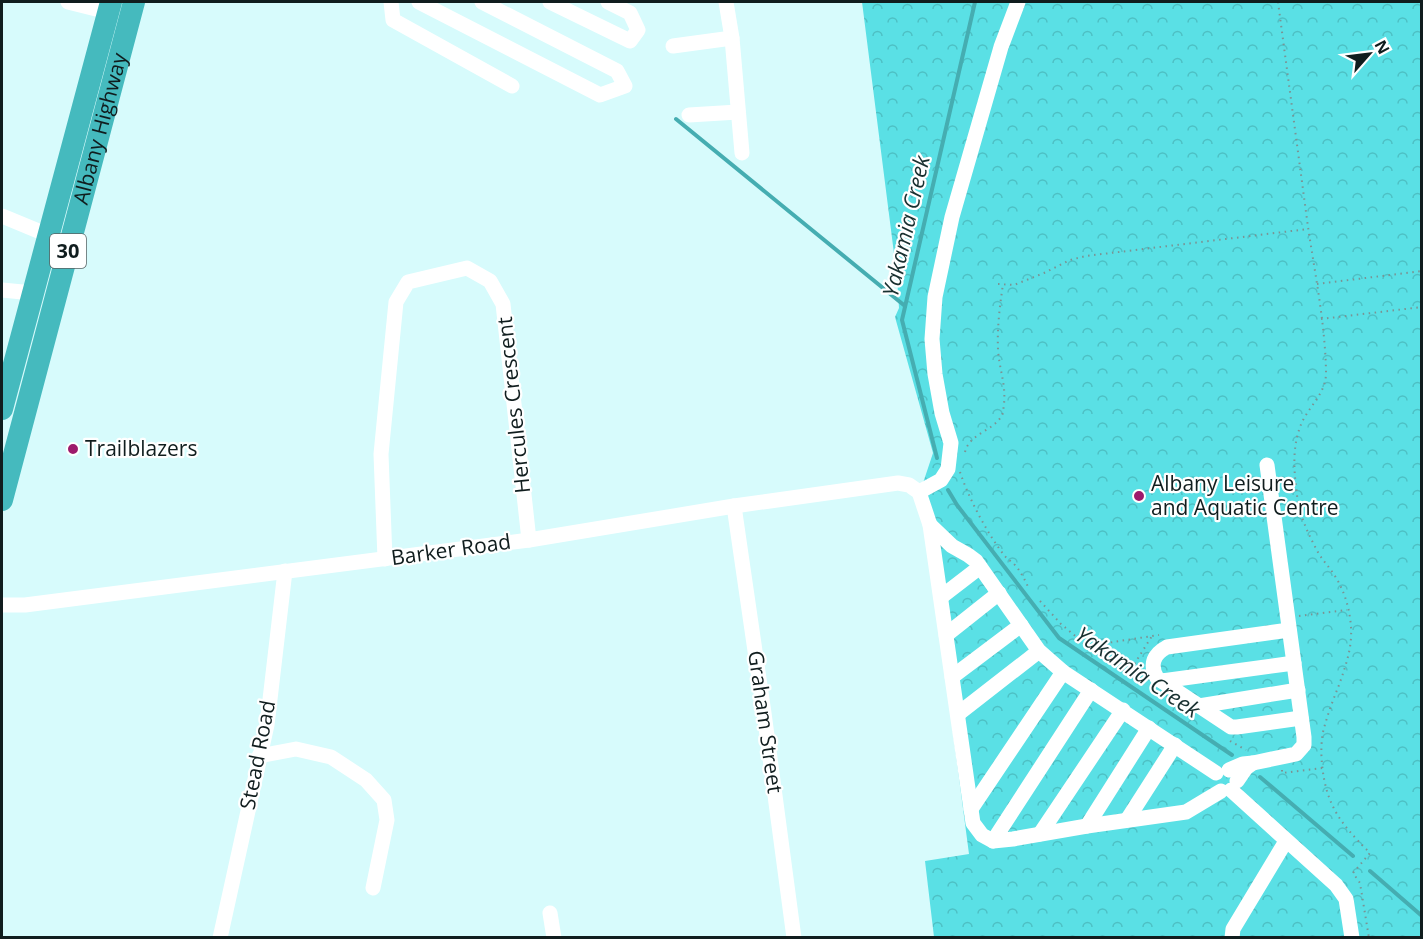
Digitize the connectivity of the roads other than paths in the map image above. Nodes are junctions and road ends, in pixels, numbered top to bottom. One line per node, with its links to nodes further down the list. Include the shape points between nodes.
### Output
1 (68, 2): 10 (street)
2 (134, 2): 25 (highway, Albany Highway / 30)
3 (391, 2): 14 (street, via 393,20)
4 (419, 2): 5 (street, via 600,95 625,86 617,70)
5 (482, 2)
6 (550, 2): 11 (street, via 630,41 638,30)
7 (608, 2): 11 (street)
8 (726, 2): 12 (street)
9 (1018, 2): 24 (street, via 958,194 934,297 935,374 951,443 948,470 941,480)
10 (110, 7): 19 (highway, Albany Highway / 30)
11 (631, 7)
12 (732, 38): 13 (street); 15 (street)
13 (673, 46)
14 (512, 86)
15 (738, 112): 16 (street); 17 (street)
16 (689, 115)
17 (742, 153)
18 (2, 216): 19 (street)
19 (48, 236): 21 (highway, Albany Highway / 30)
20 (2, 292): 21 (street)
21 (33, 293): 22 (highway, Albany Highway / 30)
22 (2, 409)
23 (1267, 465): 37 (street)
24 (920, 492): 26 (street, Barker Road, via 898,483); 27 (street)
25 (2, 500)
26 (734, 506): 28 (street, Barker Road); 65 (street, Graham Street)
27 (930, 525): 29 (street); 31 (street)
28 (529, 540): 30 (street, Barker Road); 30 (street, Hercules Crescent, via 503,304 490,281 467,268 408,282 396,302 381,454)
29 (963, 553): 31 (street); 32 (street)
30 (385, 559): 33 (street, Barker Road)
31 (936, 564): 35 (street)
32 (980, 567): 34 (street); 35 (street)
33 (285, 572): 36 (street, Barker Road); 53 (street, Stead Road, via 267,725)
34 (999, 593): 38 (street); 39 (street)
35 (940, 597): 39 (street)
36 (2, 605)
37 (1289, 624): 41 (street); 44 (street, via 1167,647 1153,659 1154,672)
38 (1021, 625): 40 (street); 43 (street)
39 (946, 635): 43 (street)
40 (1039, 651): 42 (street); 49 (street)
41 (1294, 663): 44 (street); 46 (street)
42 (1063, 672): 45 (street); 55 (street)
43 (952, 677): 49 (street)
44 (1162, 681): 47 (street)
45 (1091, 690): 48 (street); 59 (street)
46 (1298, 690): 47 (street); 50 (street)
47 (1199, 705): 50 (street, via 1231,727)
48 (1123, 710): 51 (street); 58 (street)
49 (958, 714): 55 (street)
50 (1301, 718): 54 (street, via 1304,745 1299,752 1243,764)
51 (1149, 728): 52 (street); 57 (street)
52 (1175, 745): 54 (street); 56 (street)
53 (259, 756): 61 (street, via 296,749 331,757 366,780 384,800 387,820); 63 (street, Stead Road)
54 (1227, 781): 56 (street, via 1186,812); 60 (street)
55 (971, 808): 59 (street, via 973,823)
56 (1127, 820): 57 (street)
57 (1087, 826): 58 (street)
58 (1040, 834): 59 (street)
59 (993, 841)
60 (1286, 841): 66 (street, via 1233,929); 67 (street, via 1346,899)
61 (373, 888)
62 (550, 913): 64 (street)
63 (220, 938)
64 (554, 938)
65 (794, 938)
66 (1233, 938)
67 (1352, 938)

